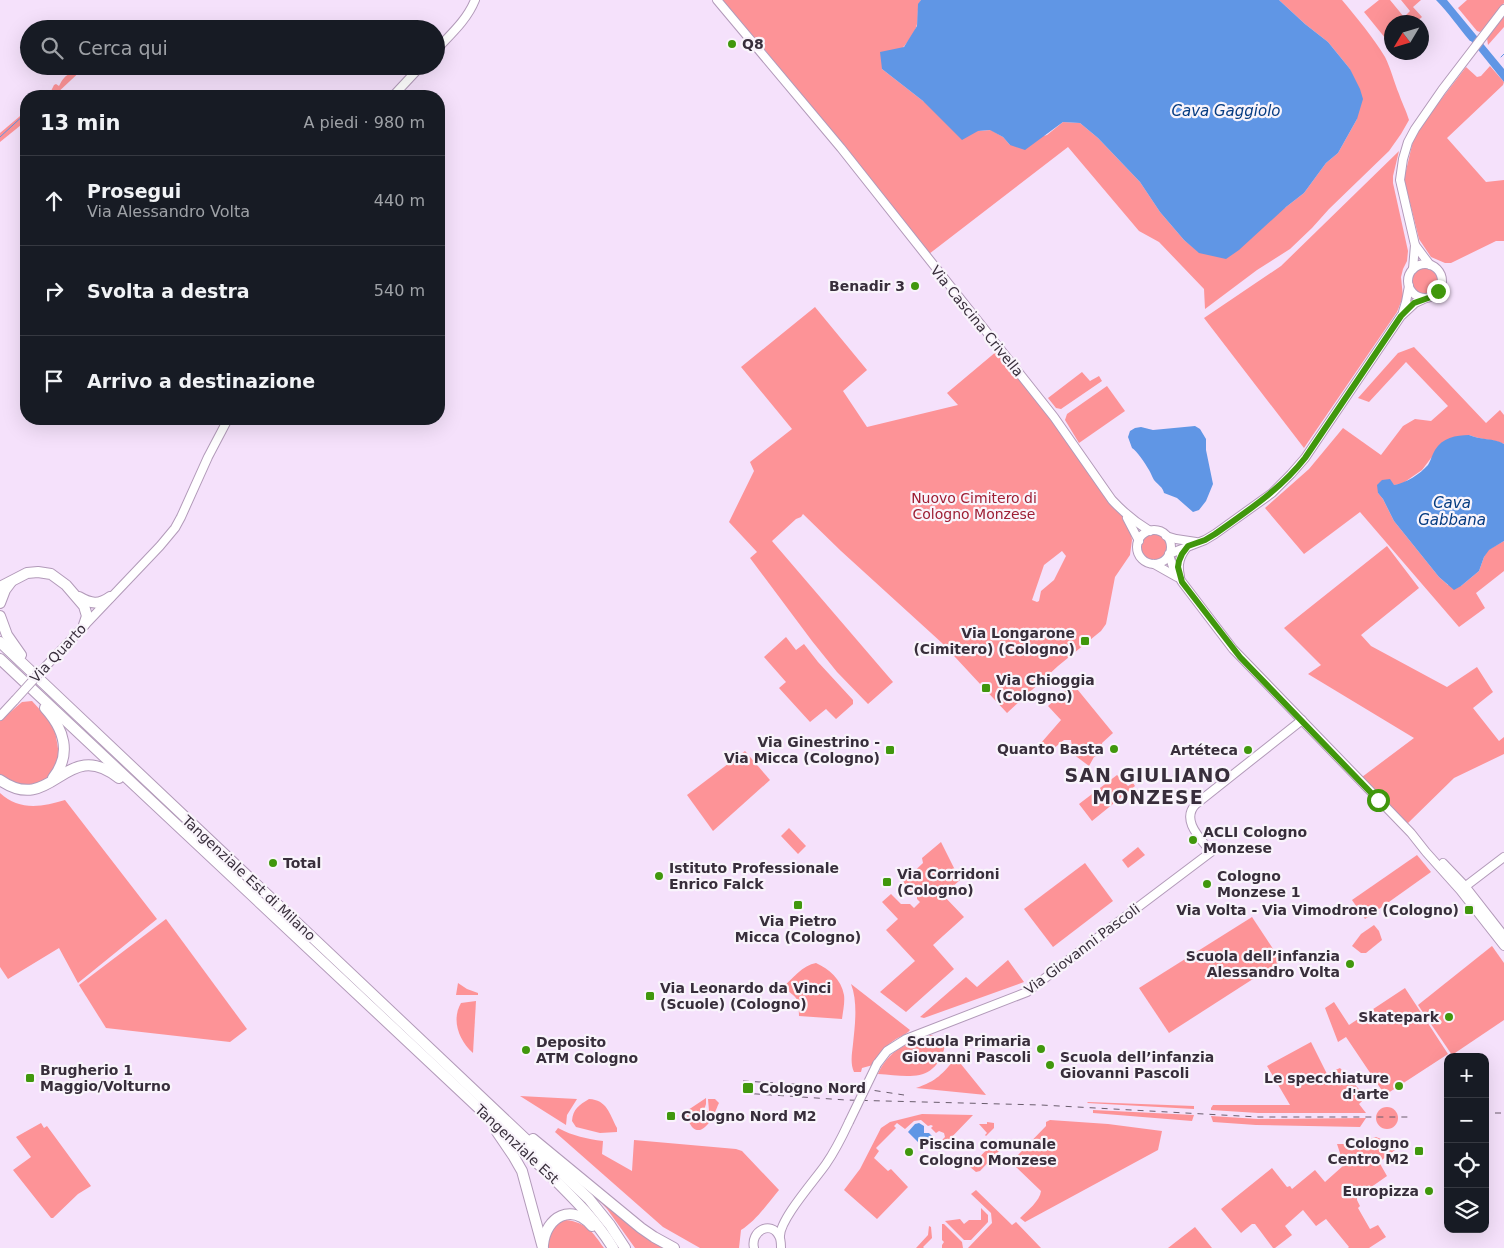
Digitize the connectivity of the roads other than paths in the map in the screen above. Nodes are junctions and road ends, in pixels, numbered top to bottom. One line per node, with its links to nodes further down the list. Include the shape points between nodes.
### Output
1 (475, 0): 4 (street)
2 (718, 0): 14 (street, Via Cascina Crivella, via 841,148 1063,429 1101,486)
3 (1504, 9): 7 (street, via 1464,60 1408,142 1400,180)
4 (445, 40)
5 (413, 75): 6 (street)
6 (399, 90)
7 (1415, 245): 8 (street); 9 (street)
8 (1430, 265): 9 (street, via 1421,264); 11 (street, via 1438,270 1442,282 1435,294)
9 (1413, 269): 10 (street, via 1408,279)
10 (1409, 286): 11 (street, via 1415,295); 12 (street)
11 (1426, 298): 12 (street, via 1414,303)
12 (1401, 316): 18 (street, via 1308,454 1291,474 1251,508 1209,538)
13 (225, 425): 25 (street, via 175,528)
14 (1124, 512): 15 (street); 17 (street)
15 (1150, 531): 16 (street, via 1159,531); 17 (street)
16 (1166, 536): 18 (street); 20 (street, via 1171,545)
17 (1138, 541): 21 (street, via 1140,556)
18 (1198, 542): 19 (street)
19 (1188, 546): 20 (street); 23 (street, via 1178,563)
20 (1169, 555): 21 (street); 23 (street)
21 (1153, 564): 23 (street)
22 (12, 580): 24 (highway); 26 (highway); 27 (highway, via 27,573 44,572 58,578)
23 (1182, 582): 35 (street, via 1233,649)
24 (0, 586)
25 (114, 594): 27 (highway)
26 (0, 603)
27 (91, 609): 29 (highway)
28 (0, 616): 33 (highway, via 11,642)
29 (84, 625): 34 (street, Via Quarto, bridge)
30 (0, 642): 33 (highway, Tangenziale Est di Milano)
31 (0, 659): 38 (highway, Tangenziale Est di Milano)
32 (0, 663): 37 (highway, via 48,711 61,733 64,758)
33 (44, 684): 46 (highway, Tangenziale Est di Milano)
34 (0, 716)
35 (1302, 720): 39 (street, via 1196,804 1190,819); 42 (street, via 1429,849)
36 (0, 780): 37 (highway, via 23,790)
37 (47, 785): 38 (highway, via 77,766 100,767 114,773)
38 (179, 826): 45 (highway, Tangenziale Est di Milano)
39 (1201, 839): 41 (street, via 1203,850); 41 (street, Via Giovanni Pascoli, via 1211,852)
40 (1504, 857): 42 (street)
41 (1196, 864): 47 (street, Via Giovanni Pascoli, bridge, via 1027,992 906,1039 887,1052 877,1064 830,1157)
42 (1462, 888): 43 (street); 44 (street)
43 (1504, 936)
44 (1504, 946)
45 (414, 1048): 52 (highway, via 496,1131 514,1157 522,1171); 54 (highway, Tangenziale Est, via 586,1211)
46 (498, 1114): 55 (highway, Tangenziale Est, via 589,1199); 56 (highway, via 545,1148 654,1238)
47 (796, 1204): 48 (street, Via Giovanni Pascoli, via 778,1223); 49 (street, Via Giovanni Pascoli)
48 (768, 1228): 49 (street); 50 (street, Via Giovanni Pascoli, via 757,1233)
49 (780, 1236): 51 (street)
50 (753, 1247)
51 (781, 1247)
52 (543, 1248): 53 (highway, via 546,1229 553,1221 568,1214 586,1220)
53 (607, 1248)
54 (613, 1248)
55 (625, 1248)
56 (674, 1248)

